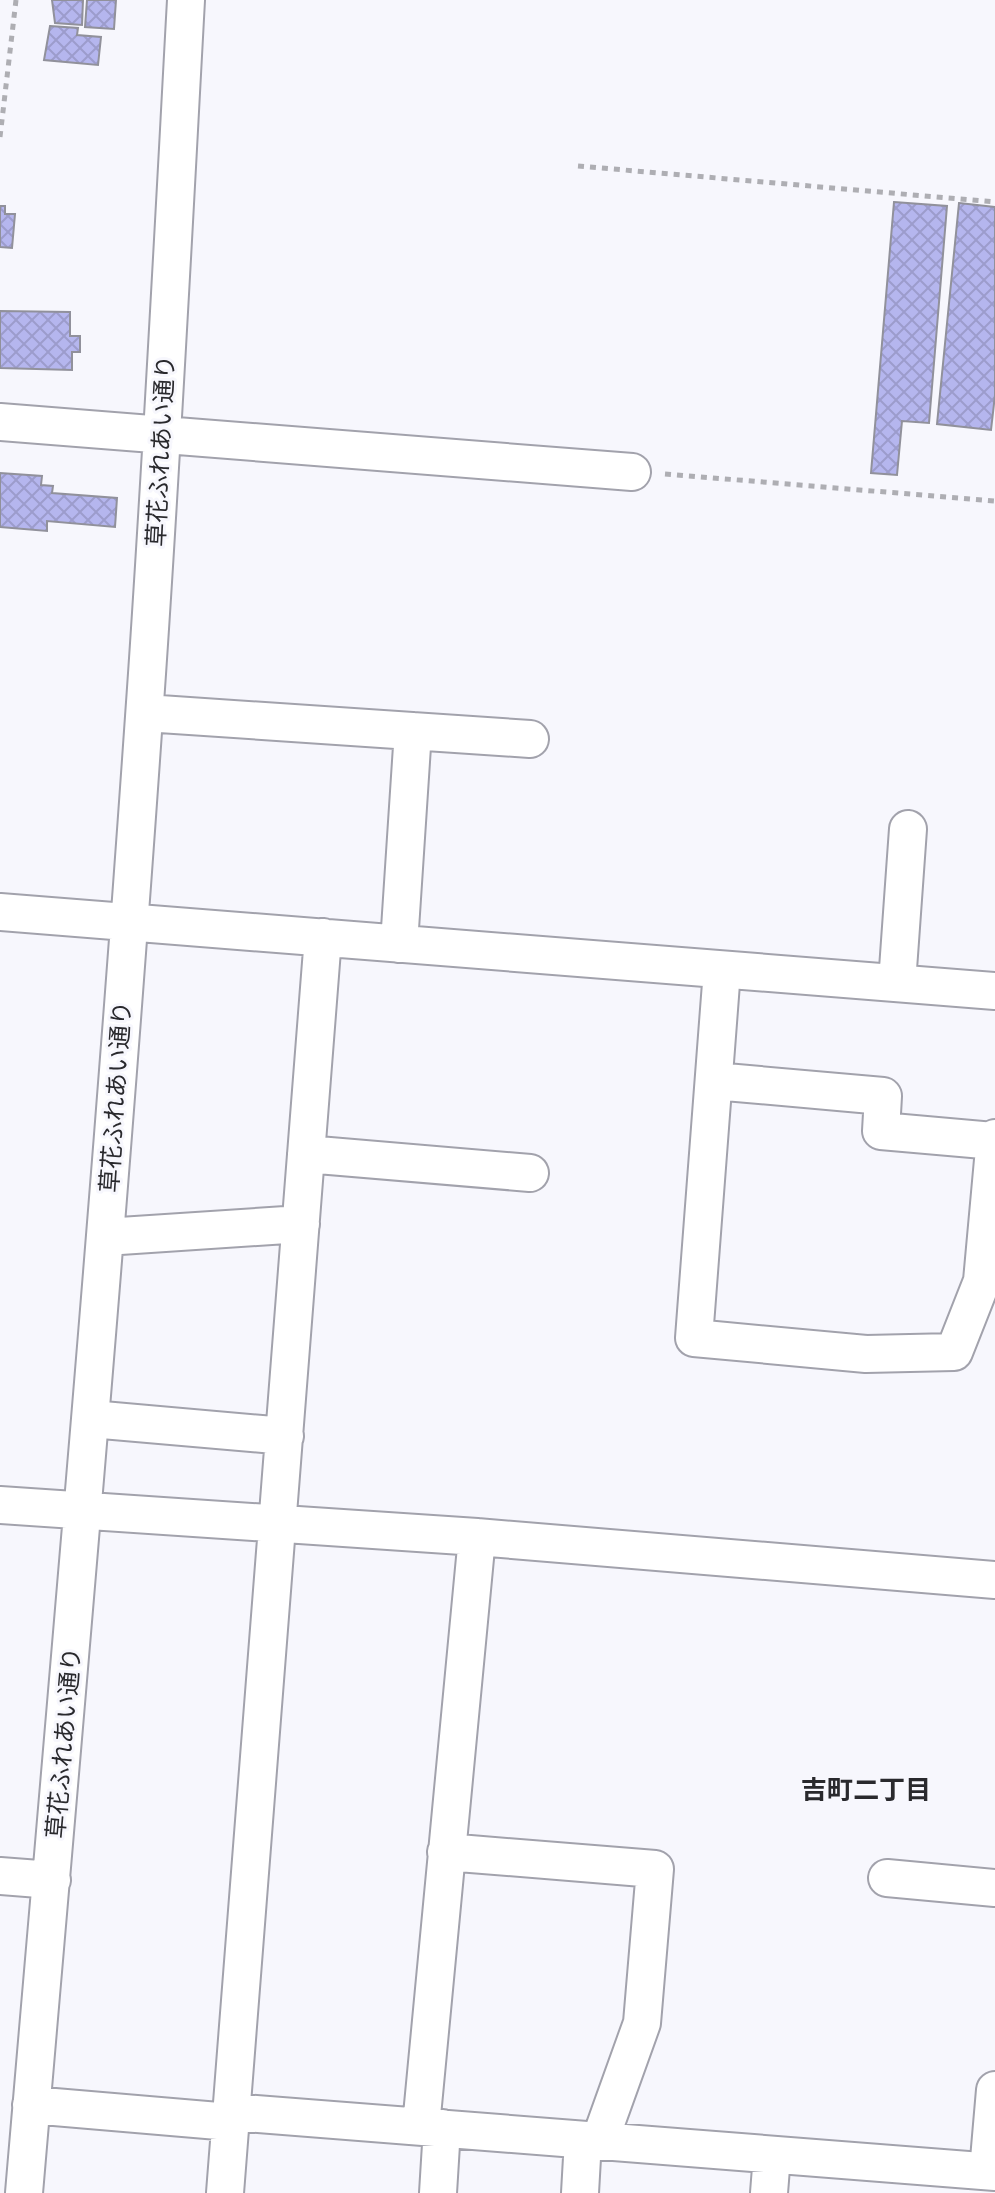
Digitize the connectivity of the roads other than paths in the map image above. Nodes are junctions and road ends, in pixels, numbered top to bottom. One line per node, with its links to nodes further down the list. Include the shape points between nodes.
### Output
1 (186, 0): 3 (street, 草花ふれあい通り)
2 (0, 422): 3 (street)
3 (162, 435): 4 (street); 5 (street, 草花ふれあい通り)
4 (632, 472)
5 (145, 713): 6 (street); 10 (street, 草花ふれあい通り)
6 (413, 731): 7 (street); 12 (street)
7 (530, 739)
8 (908, 829): 14 (street)
9 (0, 912): 10 (street)
10 (130, 924): 11 (street); 21 (street, 草花ふれあい通り)
11 (323, 937): 12 (street); 18 (street)
12 (399, 944): 13 (street)
13 (722, 970): 14 (street); 16 (street)
14 (897, 983): 15 (street)
15 (995, 991)
16 (714, 1081): 17 (street, via 883,1096 881,1131); 17 (street, via 694,1338 866,1354 954,1352 982,1281)
17 (995, 1139)
18 (306, 1154): 19 (street); 20 (street)
19 (530, 1173)
20 (301, 1224): 21 (street); 23 (street)
21 (105, 1237): 22 (street, 草花ふれあい通り)
22 (91, 1419): 23 (street); 25 (street, 草花ふれあい通り)
23 (285, 1436): 26 (street)
24 (0, 1505): 25 (street)
25 (84, 1512): 26 (street); 32 (street, 草花ふれあい通り)
26 (277, 1526): 27 (street); 36 (street)
27 (477, 1537): 28 (street); 29 (street)
28 (995, 1580)
29 (446, 1852): 37 (street); 38 (street, via 655,1869 642,2023)
30 (0, 1876): 32 (street)
31 (887, 1878): 33 (street)
32 (52, 1880): 35 (street, 草花ふれあい通り)
33 (995, 1888)
34 (995, 2090): 40 (street)
35 (21, 2109): 36 (street); 41 (street, 草花ふれあい通り)
36 (231, 2117): 37 (street); 42 (street)
37 (432, 2127): 38 (street); 43 (street)
38 (592, 2140): 39 (street); 44 (street)
39 (772, 2155): 40 (street); 45 (street)
40 (991, 2171)
41 (24, 2193)
42 (225, 2193)
43 (438, 2193)
44 (580, 2193)
45 (769, 2193)

